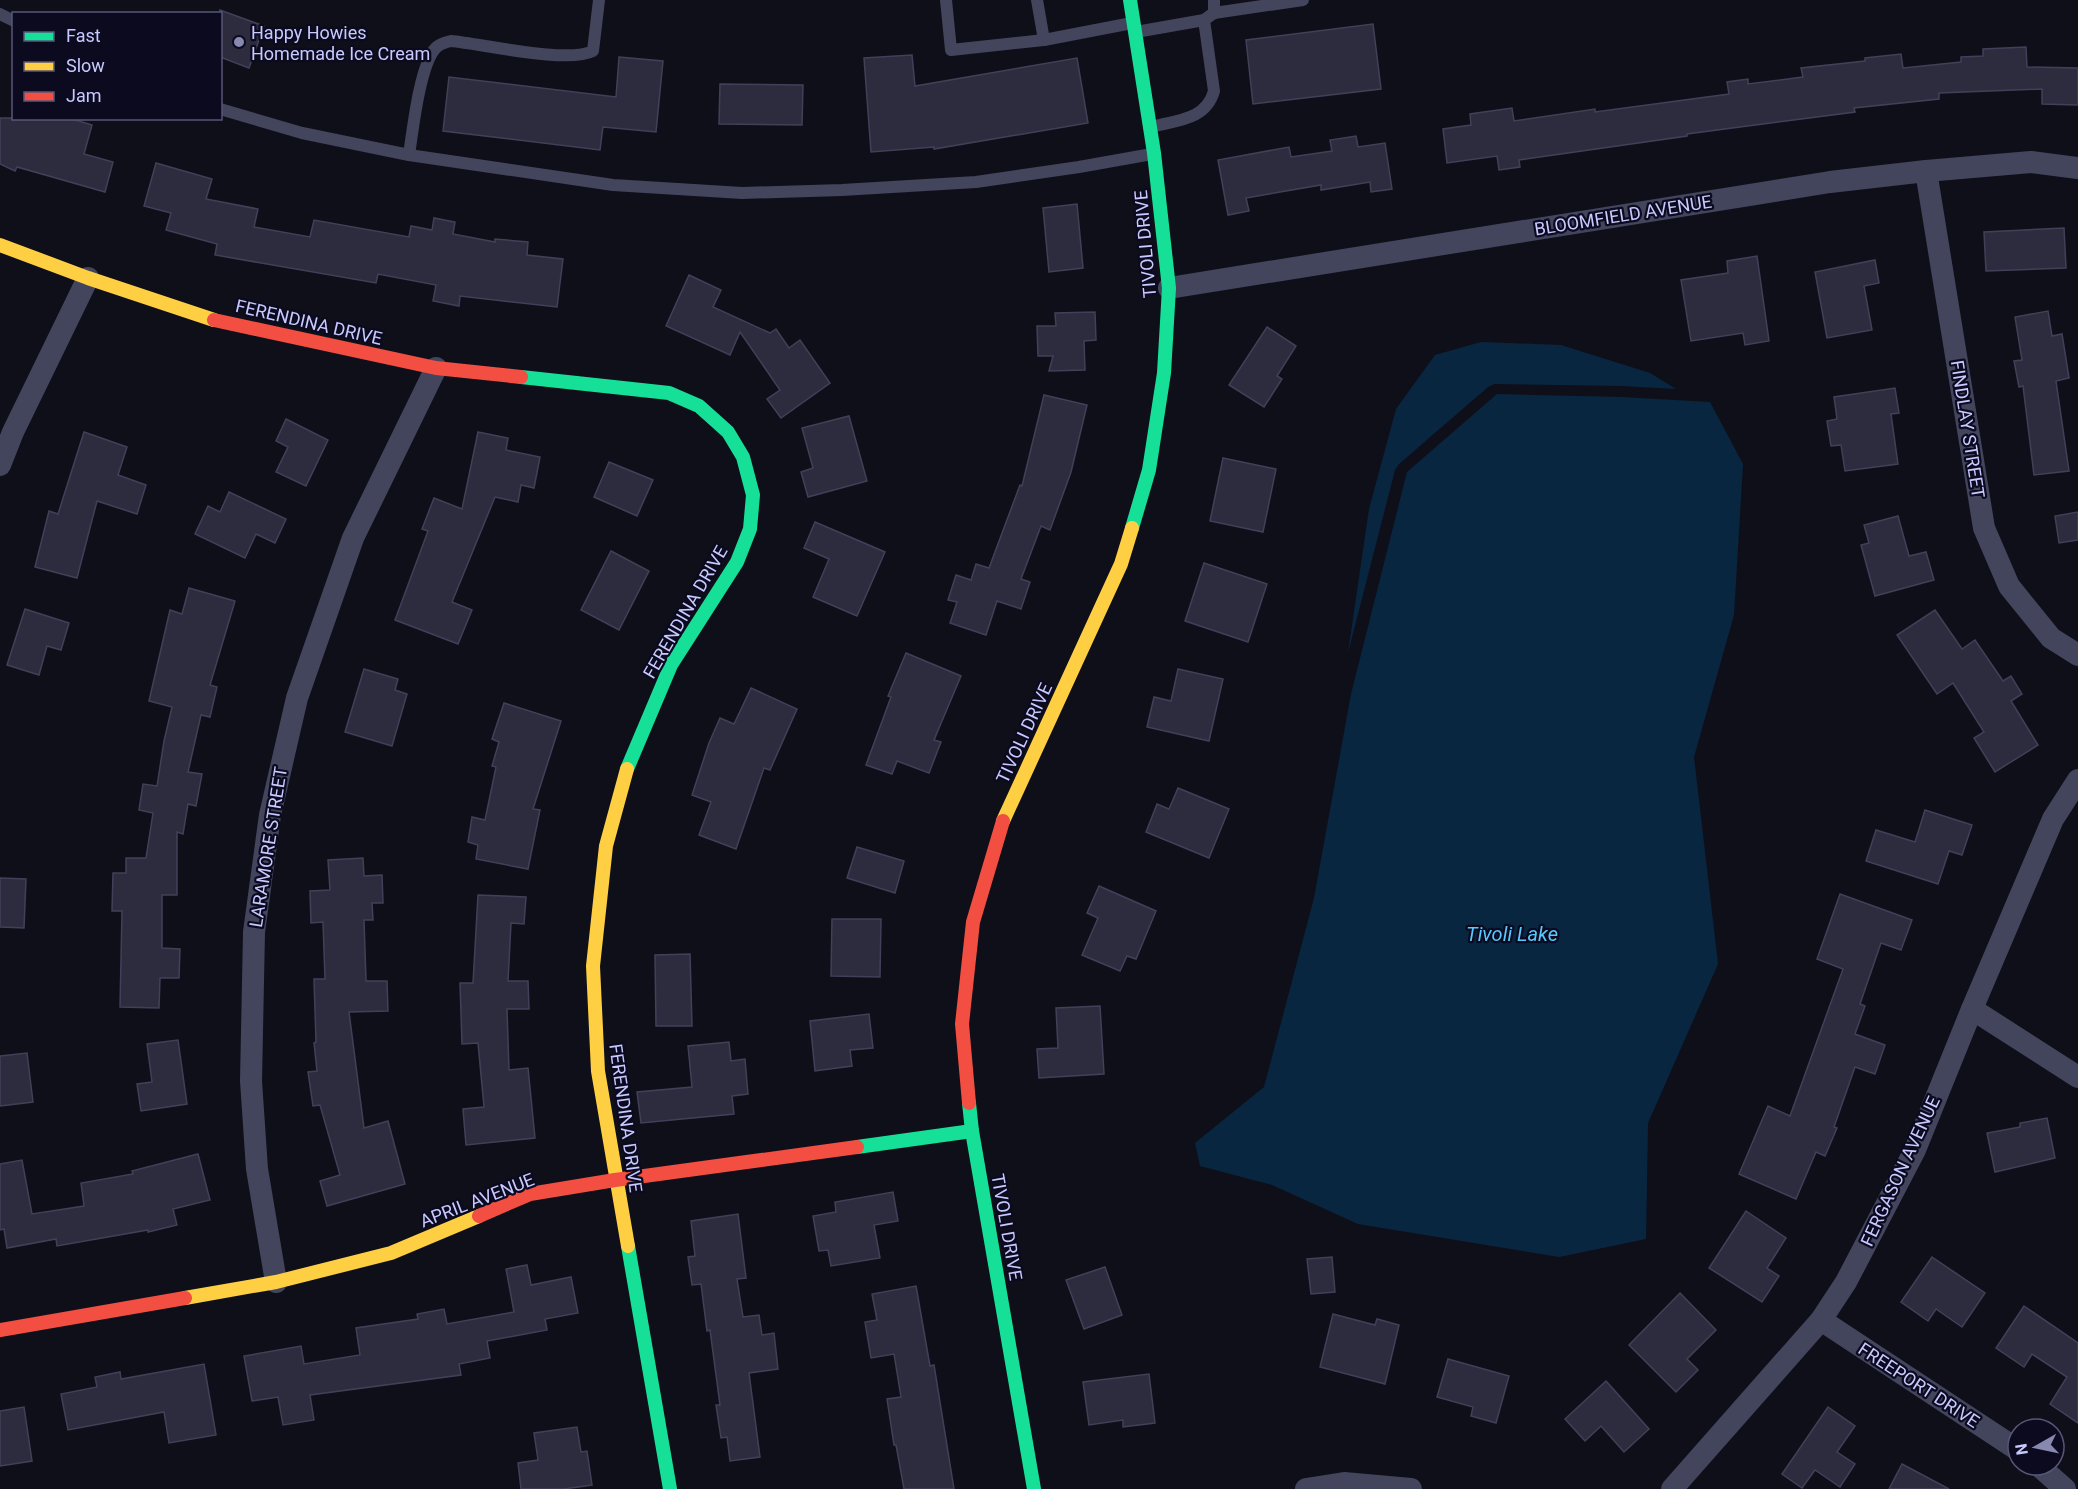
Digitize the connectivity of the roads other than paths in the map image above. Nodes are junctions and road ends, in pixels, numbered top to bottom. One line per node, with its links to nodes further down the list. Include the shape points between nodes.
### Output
1 (599, 0): 13 (lane, via 593,51 586,55 558,56 451,41 435,48 421,85)
2 (946, 0): 9 (lane, via 951,50)
3 (1037, 0): 9 (lane)
4 (1130, 0): 8 (street, TIVOLI DRIVE)
5 (1214, 0): 7 (lane)
6 (1303, 0): 7 (lane)
7 (1209, 17): 8 (lane); 11 (lane, via 1214,91 1211,102 1192,116)
8 (1134, 27): 9 (lane); 11 (street, TIVOLI DRIVE)
9 (1044, 40)
10 (222, 110): 13 (lane, via 302,133)
11 (1150, 128): 12 (street, TIVOLI DRIVE)
12 (1154, 153): 13 (lane, via 976,182 742,193 613,185); 18 (street, TIVOLI DRIVE)
13 (409, 155)
14 (2078, 168): 15 (street, BLOOMFIELD AVENUE, via 2031,162)
15 (1926, 171): 18 (street, BLOOMFIELD AVENUE, via 1830,182); 21 (street, FINDLAY STREET, via 1983,528 2009,586 2051,638)
16 (0, 245): 17 (street, FERENDINA DRIVE)
17 (88, 278): 19 (street, FERENDINA DRIVE, via 207,318); 20 (street)
18 (1169, 288): 25 (street, TIVOLI DRIVE, via 1164,373 1149,470 1121,564 1002,824 973,922 962,1024)
19 (436, 368): 26 (street, FERENDINA DRIVE, via 669,393 699,405 728,432 743,457 753,495 750,529 737,562 671,665 628,764 606,846 593,966 598,1071); 27 (street, LARAMORE STREET, via 353,538 297,698 270,814 254,932 250,1081 257,1169)
20 (0, 465)
21 (2078, 655)
22 (2078, 780): 23 (street, FERGASON AVENUE, via 2054,819)
23 (1972, 1009): 24 (street); 28 (street, FERGASON AVENUE, via 1915,1150 1846,1282)
24 (2078, 1077)
25 (972, 1131): 26 (street, APRIL AVENUE); 33 (street, TIVOLI DRIVE)
26 (615, 1180): 27 (street, APRIL AVENUE, via 530,1194 391,1253); 32 (street, FERENDINA DRIVE)
27 (276, 1281): 29 (street, APRIL AVENUE)
28 (1821, 1320): 30 (street, FREEPORT DRIVE); 36 (street, FERGASON AVENUE)
29 (0, 1330)
30 (2006, 1442)
31 (2052, 1477): 37 (street)
32 (670, 1489)
33 (1034, 1489)
34 (1306, 1489): 35 (street, via 1344,1482)
35 (1411, 1489)
36 (1672, 1489)
37 (2066, 1489)

